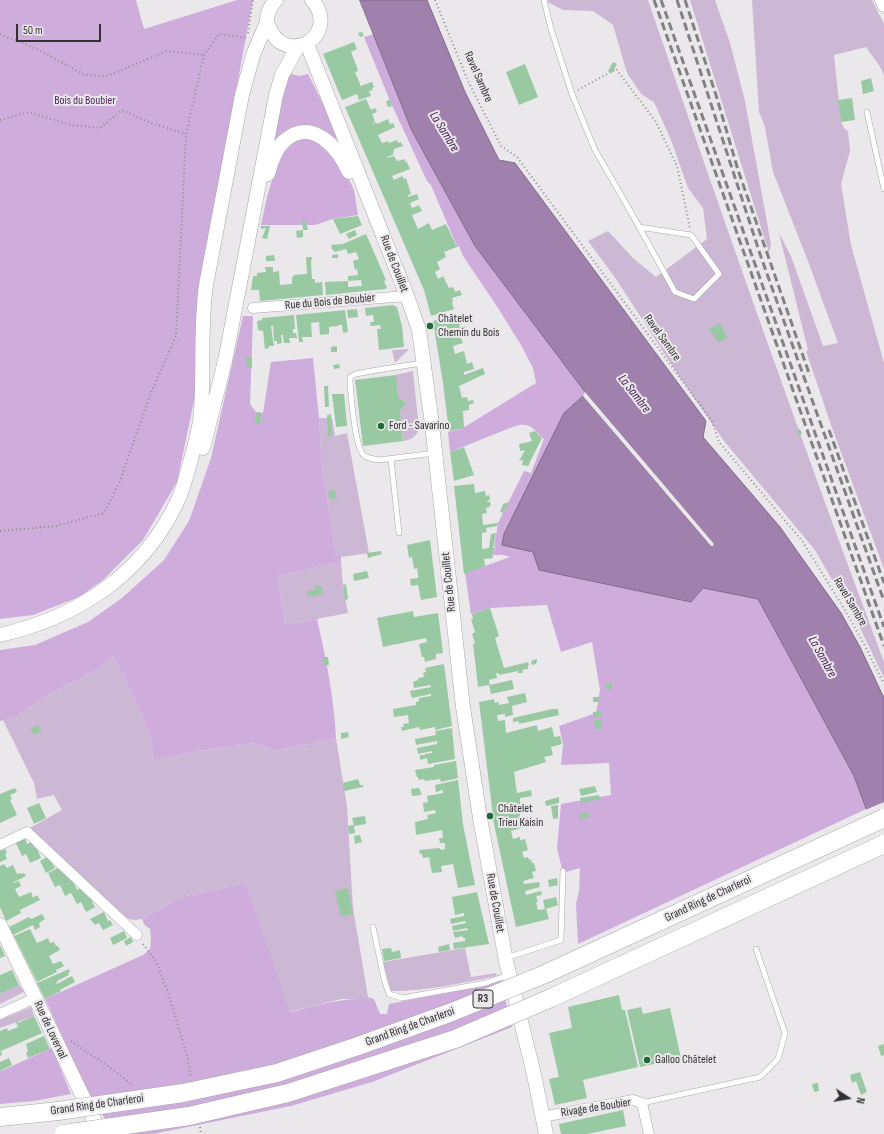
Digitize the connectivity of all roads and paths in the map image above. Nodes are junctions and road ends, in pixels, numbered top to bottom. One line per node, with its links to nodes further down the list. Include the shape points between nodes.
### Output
1 (253, 0): 11 (path, via 247,38 219,34)
2 (276, 0): 8 (main road, via 268,12)
3 (312, 0): 10 (main road, via 320,12 319,30 314,38)
4 (435, 0): 30 (path, Ravel Sambre, via 468,80 501,146 517,157 712,421 719,442 803,542 846,612)
5 (544, 0): 12 (lane)
6 (882, 0): 7 (main road)
7 (884, 5)
8 (267, 22): 10 (main road, via 271,34 277,41 285,45); 28 (main road, via 252,55 242,95 206,285 203,306 201,414 179,498 151,545 112,585 70,611 27,628)
9 (0, 34): 11 (path, via 35,48 85,75 107,76 167,51)
10 (302, 45): 17 (main road, Rue de Couillet); 18 (main road, via 282,74 276,95)
11 (204, 55): 15 (path)
12 (572, 94): 19 (lane, via 595,150); 20 (path, via 616,69 656,122 677,166)
13 (867, 112): 16 (lane)
14 (0, 120): 15 (path, via 29,112 70,125 100,128 122,110)
15 (186, 134): 26 (path, via 176,336 150,395 120,481 104,513 56,526)
16 (884, 189)
17 (366, 193): 18 (main road, via 354,182 339,152 327,141 303,132 284,141 277,150); 21 (main road, Rue de Couillet)
18 (251, 227): 29 (main road, via 225,361 199,465 187,502 169,535 147,564 98,605 36,635)
19 (639, 227): 20 (lane); 20 (lane, via 675,292 694,299 719,274)
20 (691, 235)
21 (407, 296): 22 (street, Rue du Bois de Boubier); 23 (main road, Rue de Couillet, via 419,330)
22 (253, 308)
23 (423, 362): 24 (main road, Rue de Couillet); 25 (lane, via 363,372 350,377 358,445 363,454 370,458)
24 (434, 453): 25 (lane); 39 (main road, Rue de Couillet, via 463,707)
25 (391, 459): 27 (lane)
26 (0, 531)
27 (399, 532)
28 (0, 635)
29 (0, 644)
30 (884, 684)
31 (884, 818): 47 (highway, Grand Ring de Charleroi / R3, bridge, via 545,974 452,1012 358,1046 277,1073 183,1092)
32 (884, 844): 51 (highway, Grand Ring de Charleroi / R3, bridge, via 559,994 455,1039 288,1093 189,1116)
33 (0, 845): 37 (street, via 27,832)
34 (563, 871): 39 (lane, via 561,940)
35 (0, 925): 41 (main road, Rue de Loverval)
36 (373, 927): 40 (lane, via 389,994 402,998 486,983)
37 (137, 935): 44 (path, via 156,961 169,995)
38 (756, 949): 46 (lane, via 785,1033 778,1059 760,1077)
39 (505, 958): 40 (main road, Rue de Couillet)
40 (509, 975): 48 (main road, Rue de Couillet)
41 (35, 998): 42 (street); 52 (main road, Rue de Loverval)
42 (0, 1014)
43 (67, 1038): 45 (path)
44 (192, 1081)
45 (135, 1088)
46 (642, 1103): 48 (street, Rivage de Boubier, via 633,1100); 55 (street, Rivage de Boubier)
47 (0, 1117)
48 (542, 1117): 54 (main road, Rue de Couillet)
49 (200, 1126): 53 (path)
50 (60, 1134): 51 (highway, Grand Ring de Charleroi / R3)
51 (64, 1134)
52 (101, 1134)
53 (201, 1134)
54 (546, 1134)
55 (649, 1134)

